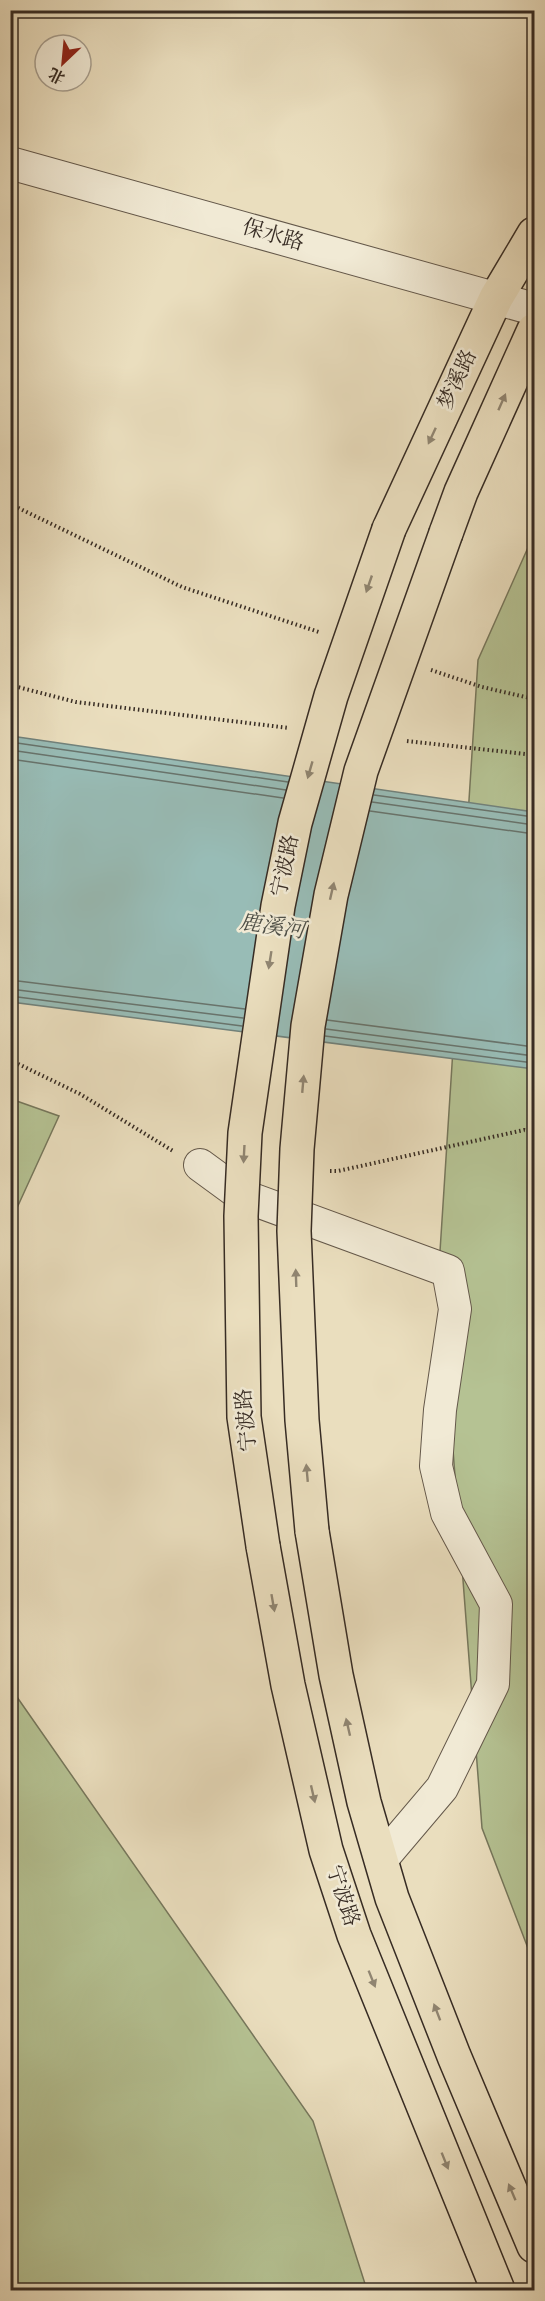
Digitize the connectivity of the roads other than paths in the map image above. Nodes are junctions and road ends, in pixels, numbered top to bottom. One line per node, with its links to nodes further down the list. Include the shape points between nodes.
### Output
1 (10, 163): 3 (street, 保水路)
2 (534, 234): 3 (main road, 梦溪路)
3 (496, 298): 4 (street, 保水路); 6 (main road, 梦溪路, one-way to 6)
4 (534, 309)
5 (534, 330): 8 (main road, one-way to 5, bridge, via 336,1675 312,1531 302,1420 294,1231 308,1026 331,895 361,771 461,492)
6 (388, 529): 10 (main road, 宁波路, one-way to 10, bridge, via 331,696 295,823 278,906 245,1133 241,1216 244,1417 288,1685 326,1850 354,1935)
7 (200, 1165): 8 (street, via 242,1196 448,1271 455,1309 436,1466 447,1513 496,1604 493,1684 442,1788)
8 (381, 1860): 9 (main road, one-way to 8, via 450,2046)
9 (534, 2246)
10 (498, 2290)

